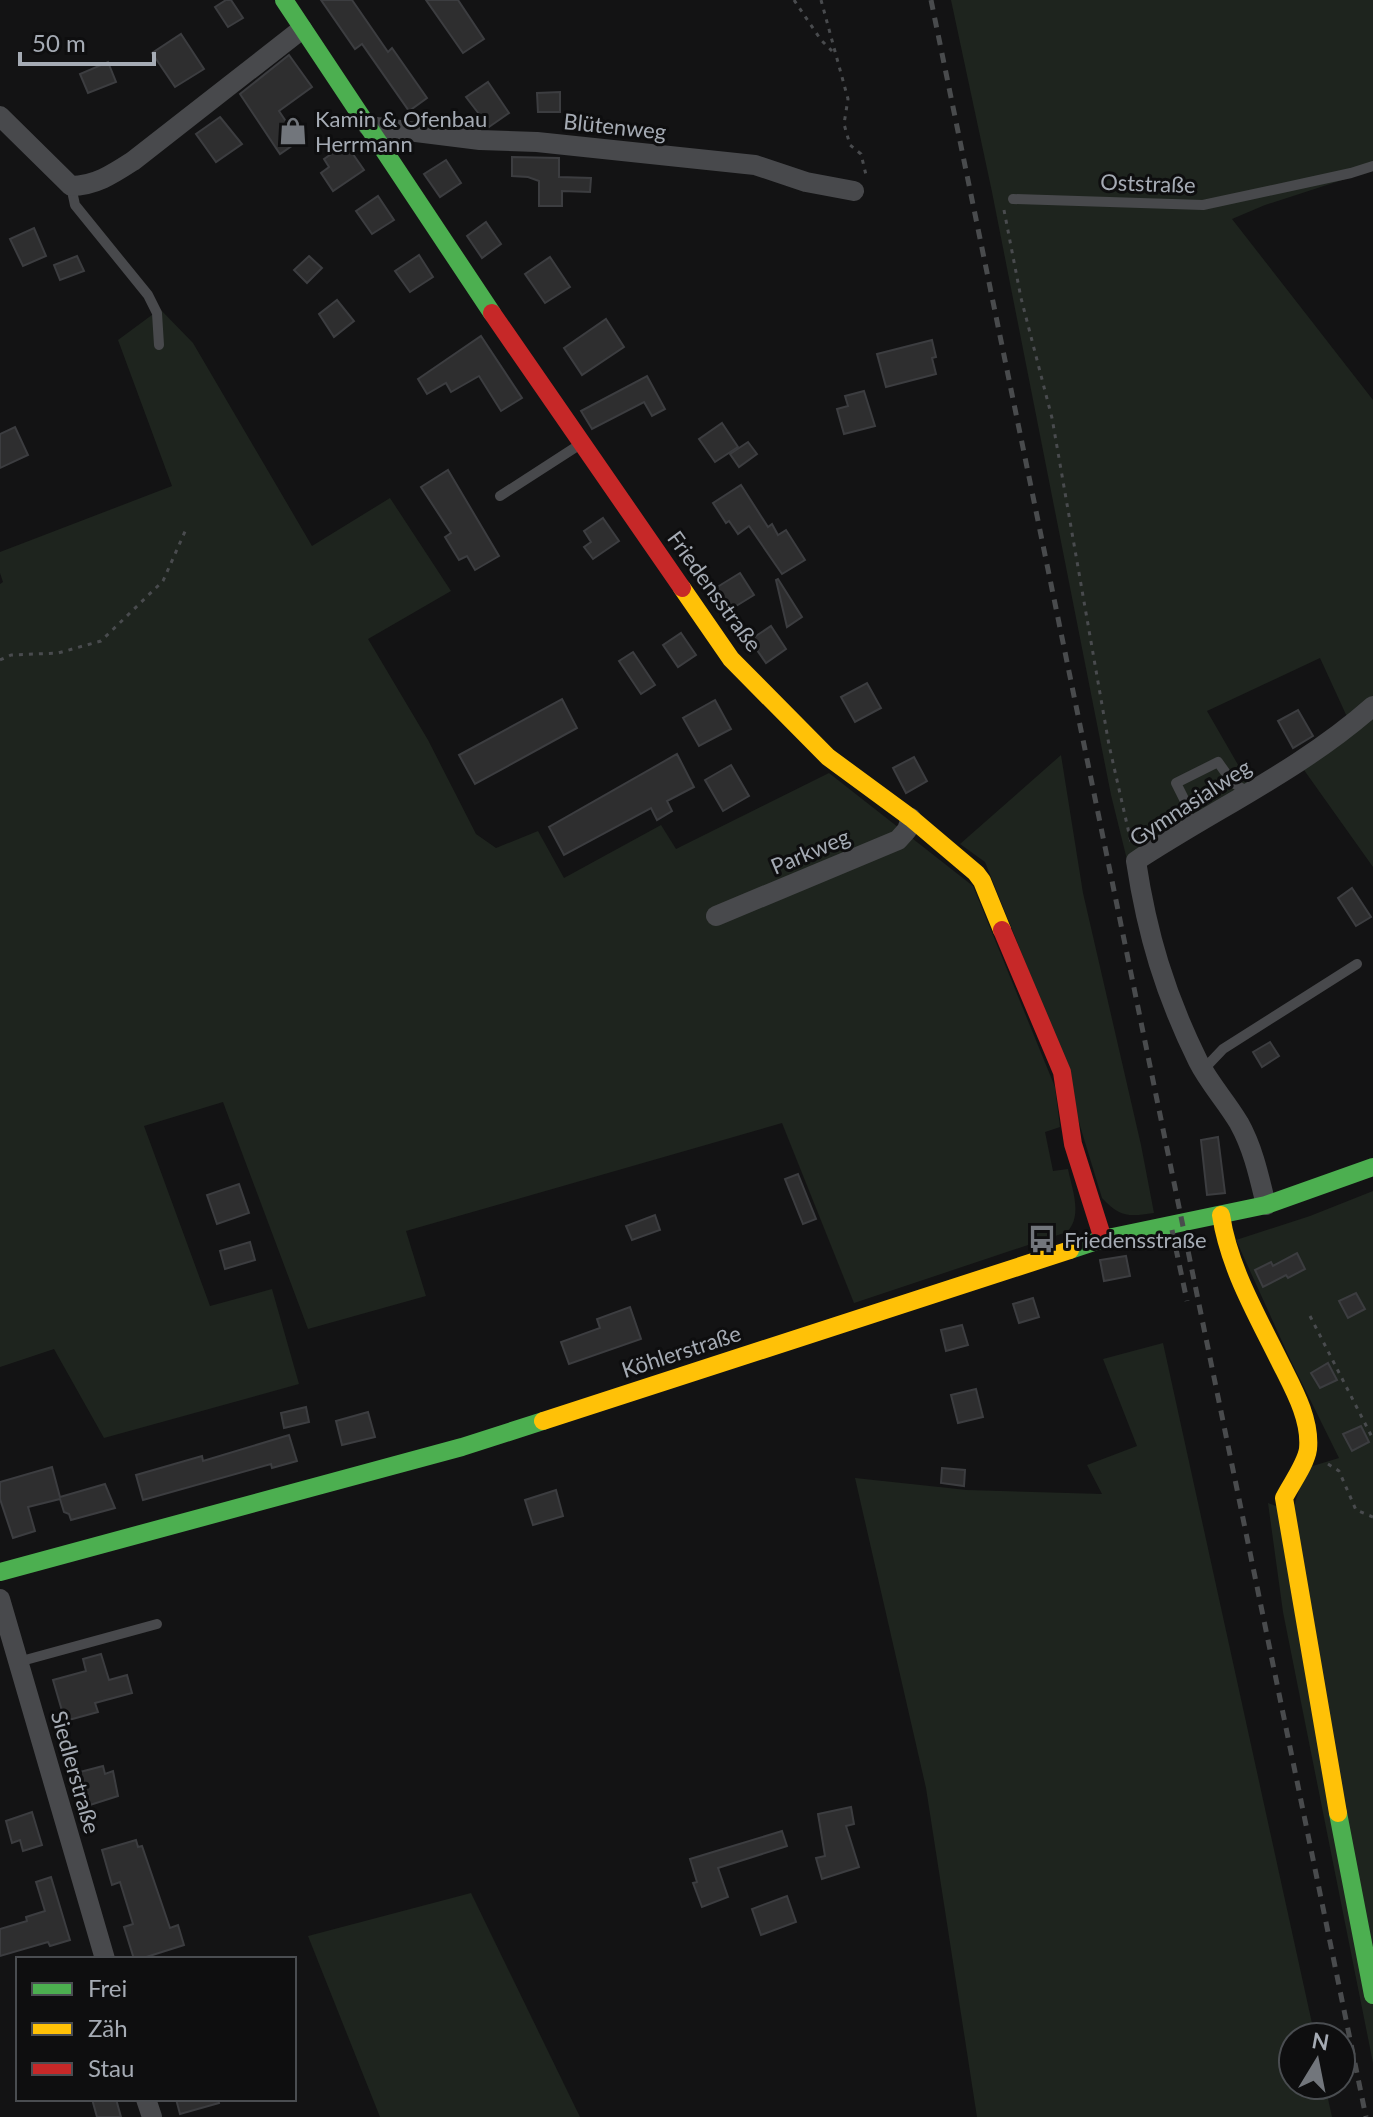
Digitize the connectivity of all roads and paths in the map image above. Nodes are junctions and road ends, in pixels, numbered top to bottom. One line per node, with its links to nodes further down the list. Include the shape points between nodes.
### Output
1 (284, 0): 4 (street, Friedensstraße)
2 (794, 0): 5 (path)
3 (821, 0): 5 (path)
4 (302, 29): 7 (street, Friedensstraße); 9 (street, via 133,161 86,186)
5 (834, 52): 10 (path, via 848,99 844,124 850,145 861,154 868,184)
6 (0, 116): 9 (street)
7 (368, 126): 10 (street, Blütenweg, via 755,165); 13 (street, Friedensstraße)
8 (1373, 166): 11 (lane, Oststraße, via 1203,205)
9 (71, 186): 12 (lane, via 75,205 153,304)
10 (854, 191)
11 (1013, 199): 21 (path, via 1004,209 1052,418 1109,745)
12 (159, 345)
13 (581, 444): 14 (lane); 19 (street, Friedensstraße, via 731,659 828,757)
14 (500, 496)
15 (187, 527): 16 (path, via 163,581 101,641)
16 (0, 660)
17 (1373, 706): 18 (street, Gymnasialweg)
18 (1250, 793): 20 (street, Gymnasialweg); 20 (lane, via 1233,783 1218,762 1176,783 1189,809)
19 (911, 818): 22 (street, Parkweg, via 898,840); 28 (street, Friedensstraße, via 982,881 1062,1072 1073,1144)
20 (1183, 833): 21 (street, Gymnasialweg)
21 (1136, 861): 24 (street, Gymnasialweg, via 1158,967)
22 (716, 916)
23 (1357, 964): 24 (lane, via 1223,1049)
24 (1203, 1070): 26 (street, Gymnasialweg, via 1248,1142)
25 (1373, 1167): 26 (street, Köhlerstraße)
26 (1266, 1205): 27 (street, Köhlerstraße)
27 (1221, 1215): 28 (street, Köhlerstraße); 31 (street, via 1243,1287 1294,1390 1306,1424)
28 (1103, 1239): 33 (street, Köhlerstraße, via 462,1447)
29 (1310, 1316): 30 (path)
30 (1373, 1439)
31 (1308, 1451): 32 (path, via 1339,1471 1356,1510); 38 (street, via 1284,1498)
32 (1373, 1517)
33 (0, 1572)
34 (0, 1599): 36 (street, Siedlerstraße)
35 (157, 1624): 36 (lane)
36 (18, 1662): 37 (street, Siedlerstraße)
37 (104, 1957)
38 (1373, 1995)

